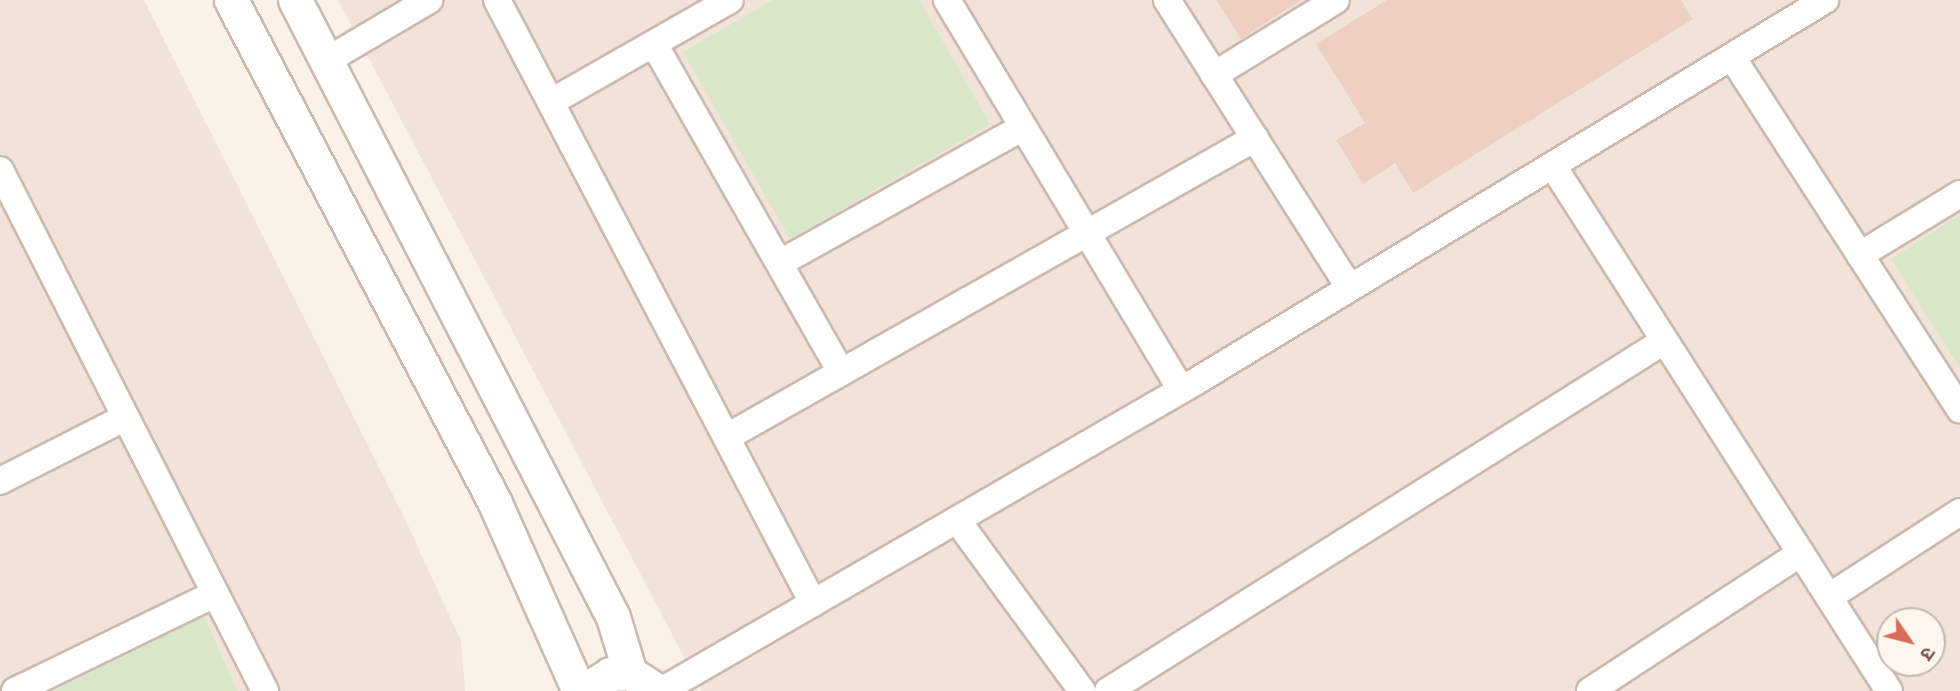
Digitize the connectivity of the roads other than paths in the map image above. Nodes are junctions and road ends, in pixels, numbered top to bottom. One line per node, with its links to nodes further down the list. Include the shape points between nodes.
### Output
1 (231, 0): 40 (street, via 494,501)
2 (295, 0): 12 (street)
3 (429, 0): 12 (street)
4 (497, 0): 14 (street)
5 (730, 0): 10 (street)
6 (947, 0): 15 (street)
7 (1167, 0): 13 (street)
8 (1336, 0): 13 (street)
9 (1825, 0): 11 (street)
10 (653, 44): 14 (street); 22 (street)
11 (1732, 57): 17 (street); 21 (street)
12 (326, 61): 37 (street, via 613,617)
13 (1214, 75): 16 (street)
14 (551, 102): 29 (street)
15 (1023, 127): 20 (street); 22 (street)
16 (1255, 138): 20 (street); 23 (street)
17 (1553, 166): 23 (street); 24 (street)
18 (0, 170): 28 (street)
19 (1960, 194): 21 (street)
20 (1086, 233): 25 (street); 26 (street)
21 (1860, 256): 27 (street)
22 (779, 263): 25 (street)
23 (1350, 288): 26 (street)
24 (1664, 341): 33 (street); 44 (street)
25 (841, 372): 29 (street)
26 (1181, 390): 32 (street)
27 (1960, 410)
28 (125, 417): 30 (street); 34 (street)
29 (727, 437): 36 (street)
30 (0, 481)
31 (1960, 512): 35 (street)
32 (957, 520): 36 (street); 43 (street)
33 (1801, 554): 35 (street); 45 (street)
34 (215, 594): 38 (street); 39 (street)
35 (1829, 597): 46 (street)
36 (813, 603): 42 (street)
37 (629, 673): 41 (street, via 601,677); 42 (street)
38 (15, 691)
39 (265, 691)
40 (579, 691)
41 (584, 691)
42 (659, 691)
43 (1082, 691)
44 (1108, 691)
45 (1590, 691)
46 (1889, 691)

